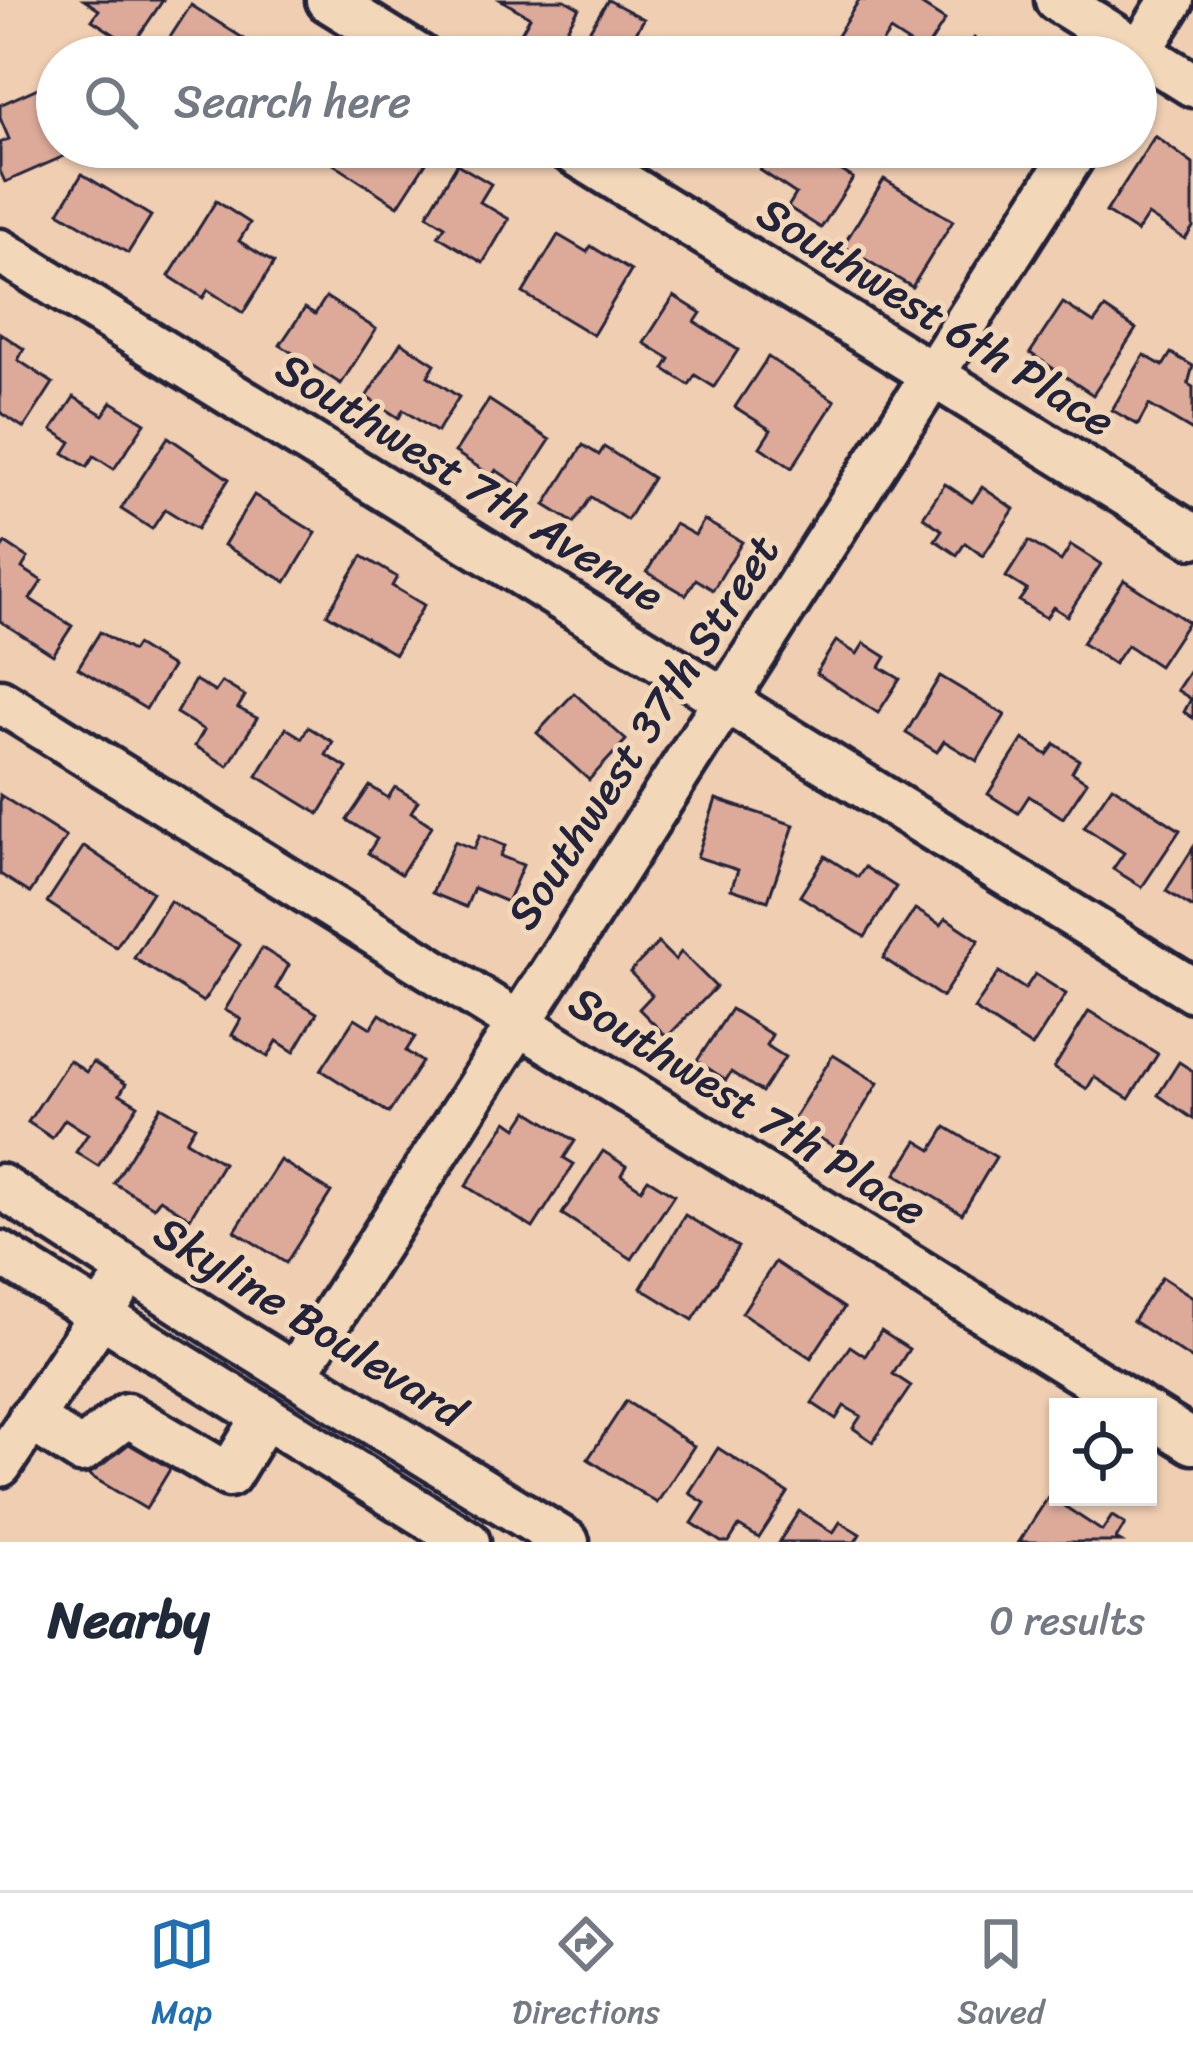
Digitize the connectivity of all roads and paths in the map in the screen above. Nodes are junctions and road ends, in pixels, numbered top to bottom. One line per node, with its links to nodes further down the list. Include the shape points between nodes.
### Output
1 (328, 0): 4 (street)
2 (1057, 0): 5 (street)
3 (1172, 0): 6 (street)
4 (386, 36)
5 (1111, 36)
6 (1149, 36)
7 (1157, 65): 8 (street)
8 (1193, 85)
9 (599, 168): 12 (street, Southwest 6th Place)
10 (1064, 168): 12 (street, Southwest 37th Street)
11 (0, 251): 14 (street, Southwest 7th Avenue)
12 (932, 374): 13 (street, Southwest 6th Place); 14 (street, Southwest 37th Street)
13 (1193, 536)
14 (725, 699): 16 (street, Southwest 7th Avenue); 17 (street, Southwest 37th Street)
15 (0, 701): 17 (street, Southwest 7th Place)
16 (1193, 990)
17 (518, 1023): 22 (street, Southwest 37th Street); 23 (street, Southwest 7th Place)
18 (0, 1186): 20 (street, Skyline Boulevard)
19 (0, 1252): 21 (street)
20 (131, 1270): 21 (street); 22 (street, Skyline Boulevard)
21 (100, 1315): 24 (street); 25 (street)
22 (296, 1373): 30 (street, Skyline Boulevard)
23 (1122, 1398)
24 (265, 1416): 25 (street, via 229,1474 127,1415 82,1450); 29 (street)
25 (30, 1418): 28 (street)
26 (1157, 1420): 27 (street)
27 (1193, 1442)
28 (0, 1466)
29 (468, 1542)
30 (567, 1542)

